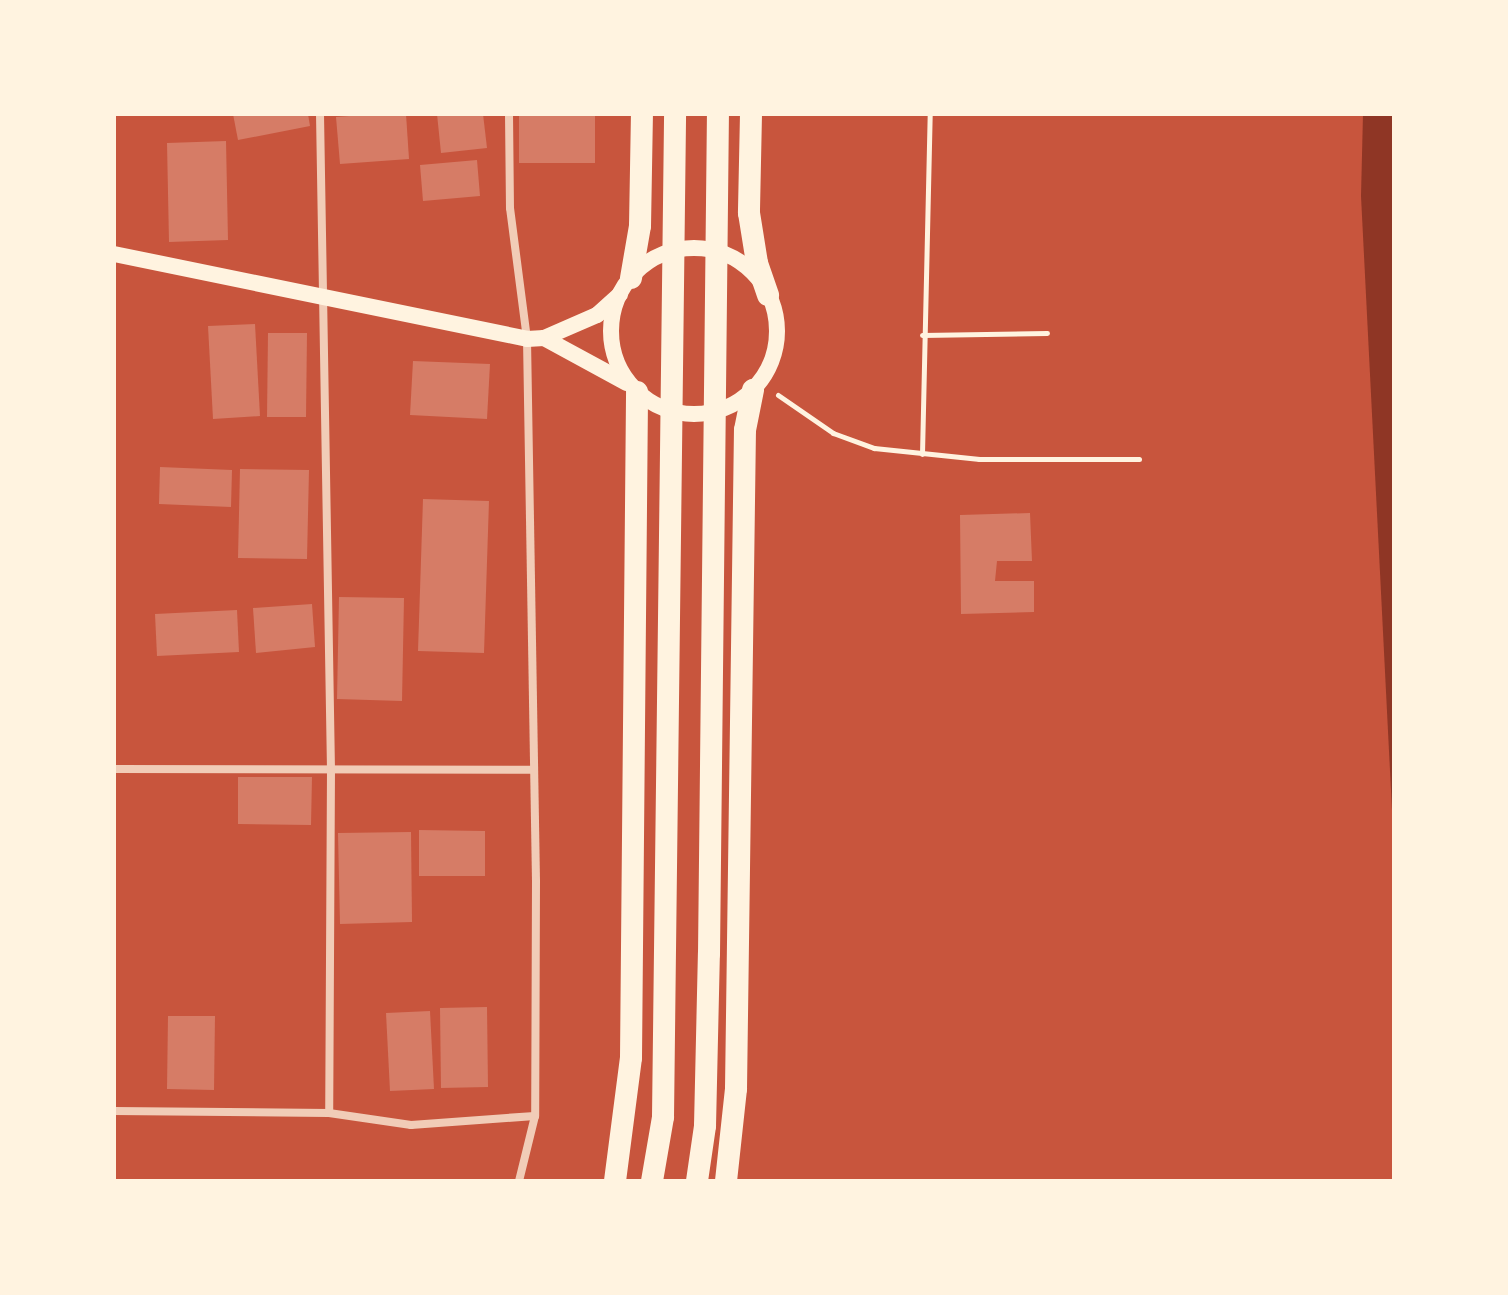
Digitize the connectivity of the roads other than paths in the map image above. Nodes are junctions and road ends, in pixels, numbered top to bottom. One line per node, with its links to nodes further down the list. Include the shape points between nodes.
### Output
1 (320, 114): 10 (street)
2 (509, 114): 11 (street, via 510,208)
3 (642, 114): 8 (highway, via 640,226)
4 (675, 114): 22 (highway, via 663,1117)
5 (718, 114): 23 (highway, via 709,954 705,1126)
6 (751, 114): 9 (highway, via 749,213)
7 (114, 254): 10 (main road)
8 (625, 286): 9 (main road, via 661,255 702,248 741,263); 11 (main road, via 597,315); 13 (main road, via 611,332 619,369)
9 (768, 295): 12 (main road, via 776,336)
10 (320, 296): 11 (main road); 15 (street)
11 (536, 339): 13 (main road); 16 (street)
12 (759, 382): 13 (main road, via 719,410 700,414 661,408); 24 (highway, via 745,430 736,1089)
13 (633, 388): 21 (highway, via 631,1058)
14 (114, 769): 15 (street)
15 (331, 769): 16 (street); 18 (street)
16 (534, 770): 19 (street)
17 (114, 1111): 18 (street)
18 (329, 1113): 19 (street, via 411,1125)
19 (535, 1116): 20 (street)
20 (519, 1181)
21 (615, 1181)
22 (652, 1181)
23 (697, 1181)
24 (726, 1181)

